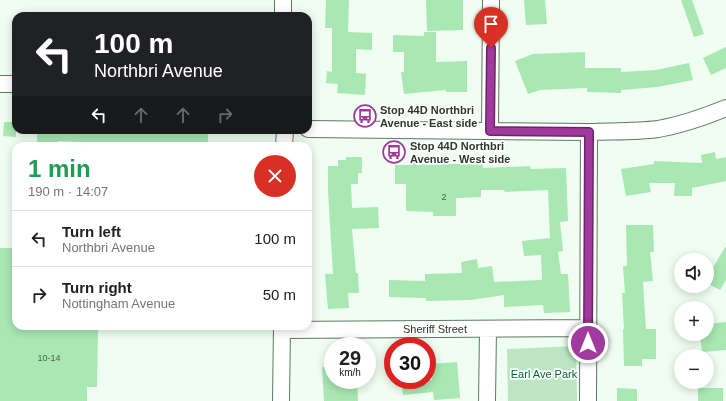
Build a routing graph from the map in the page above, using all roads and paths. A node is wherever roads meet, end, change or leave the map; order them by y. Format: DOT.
graph roads {
  1 [pos="283,0"];
  2 [pos="491,0"];
  3 [pos="283,12"];
  4 [pos="0,84"];
  5 [pos="12,84"];
  6 [pos="726,108"];
  7 [pos="312,129"];
  8 [pos="490,131"];
  9 [pos="589,132"];
  10 [pos="312,328"];
  11 [pos="588,328"];
  12 [pos="488,329"];
  13 [pos="282,330"];
  14 [pos="281,401"];
  15 [pos="487,401"];
  16 [pos="588,401"];
  1 -- 3 [label="street"];
  2 -- 8 [label="street"];
  4 -- 5 [label="street"];
  6 -- 9 [label="street"];
  7 -- 8 [label="street"];
  8 -- 9 [label="street"];
  9 -- 11 [label="street"];
  10 -- 12 [label="street, Sheriff Street"];
  11 -- 12 [label="street, Sheriff Street"];
  11 -- 16 [label="street"];
  12 -- 15 [label="street"];
  13 -- 14 [label="street"];
}
